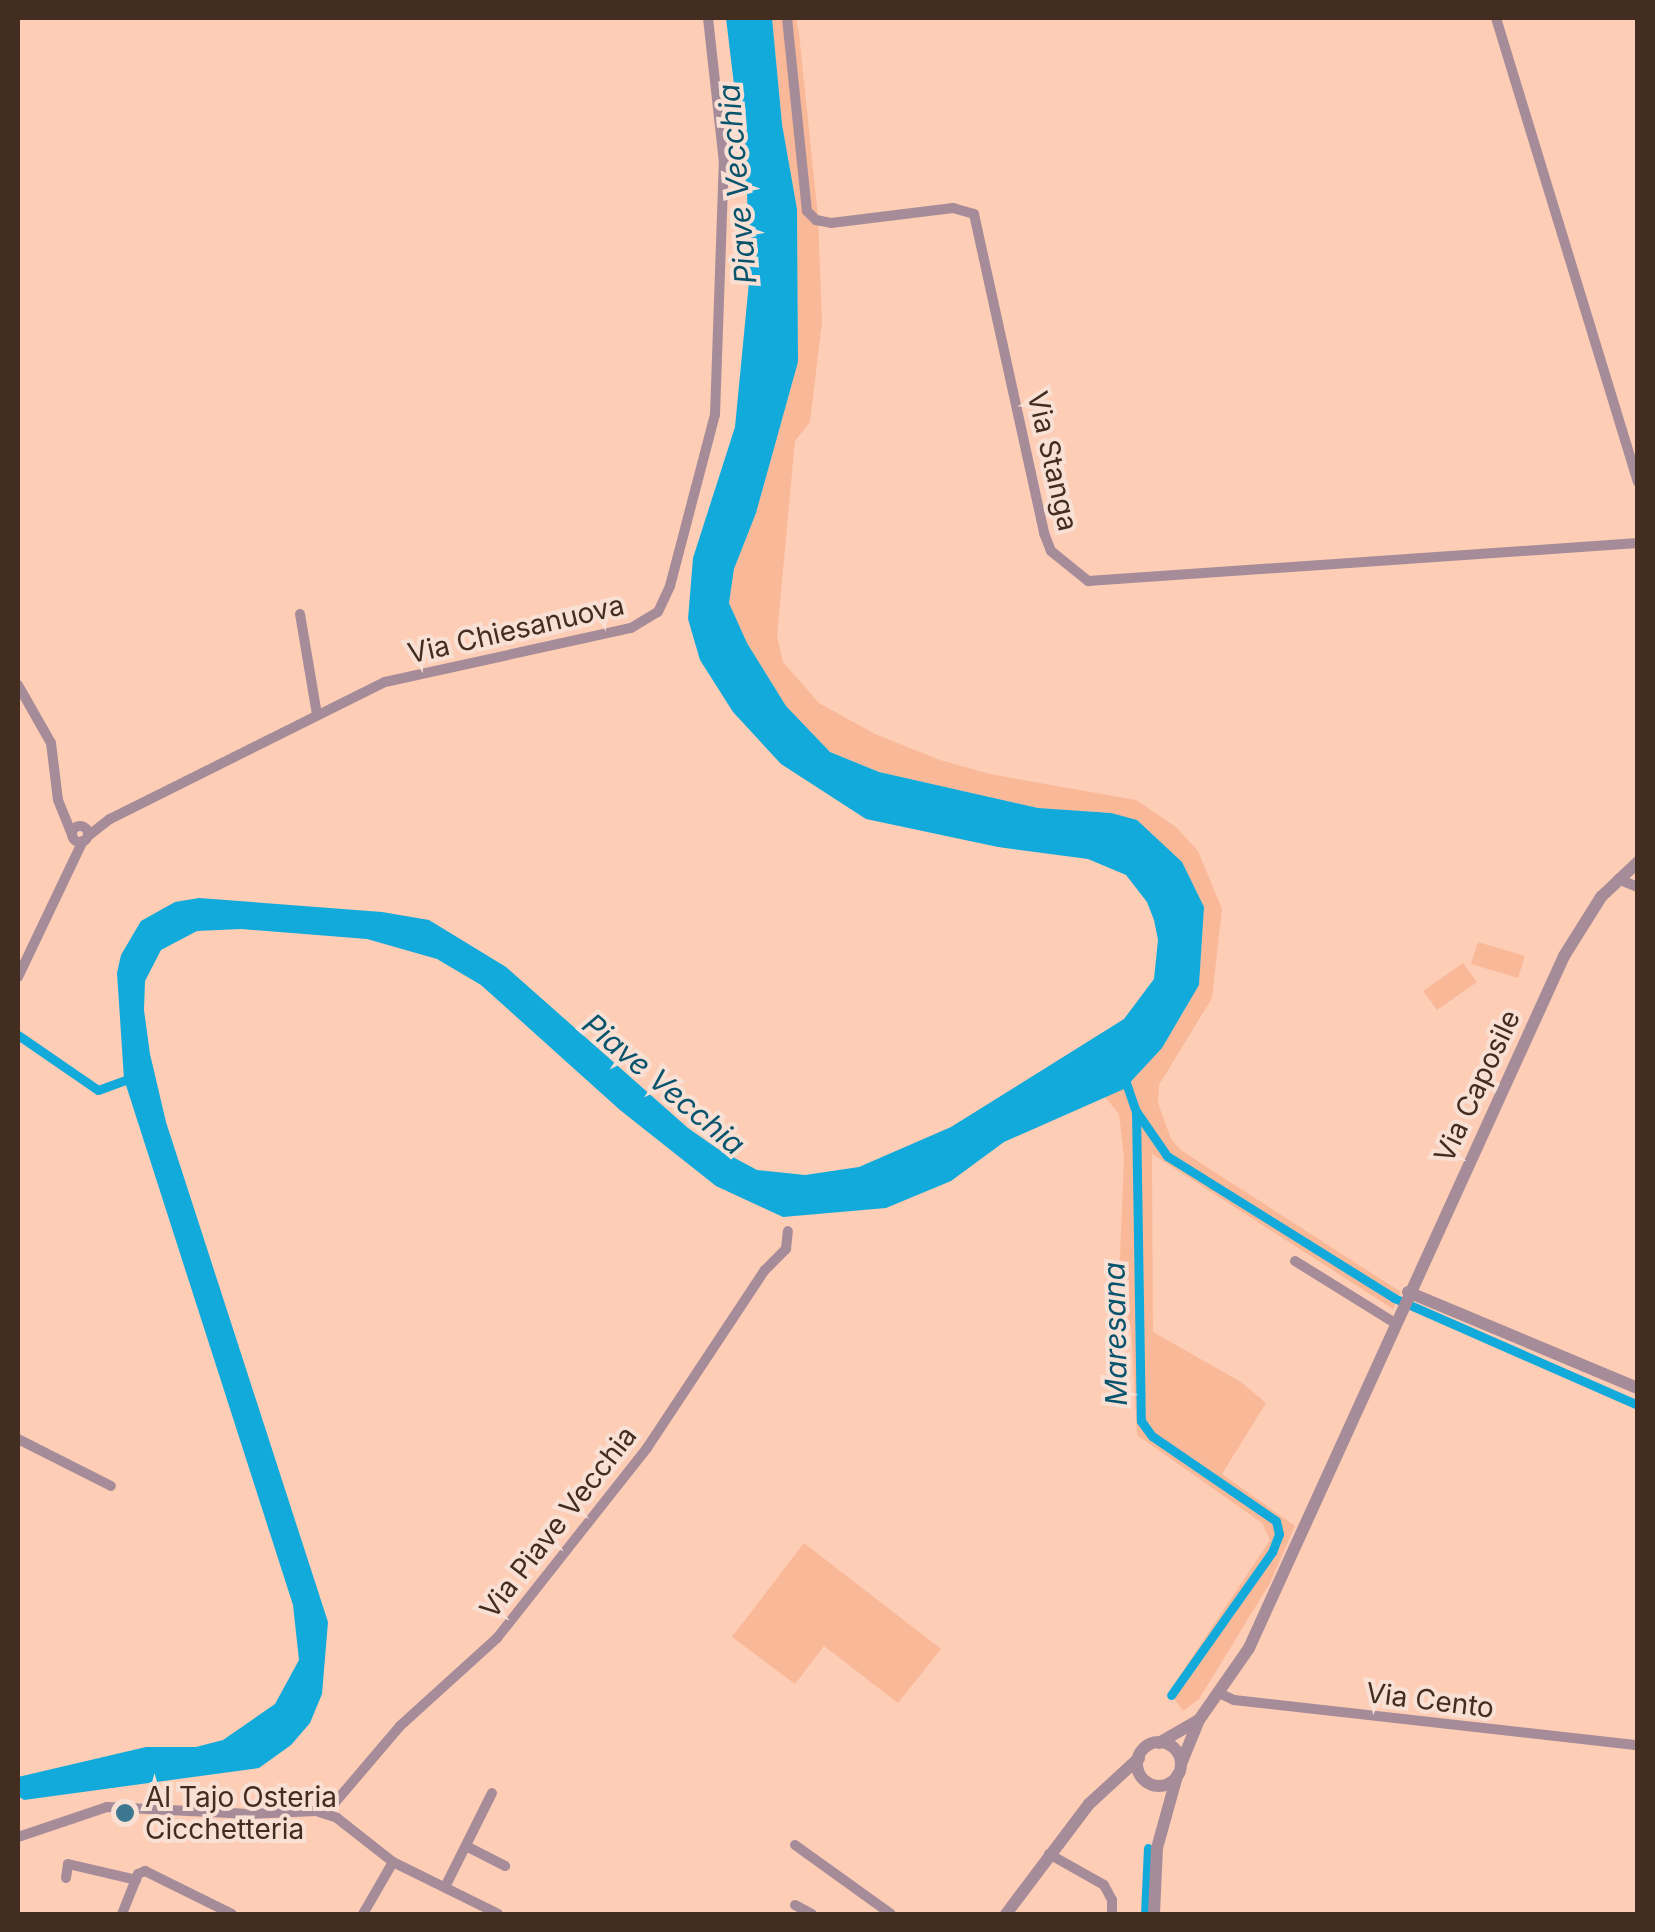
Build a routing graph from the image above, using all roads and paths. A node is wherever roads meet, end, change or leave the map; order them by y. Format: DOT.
graph roads {
  1 [pos="708,18"];
  2 [pos="787,18"];
  3 [pos="1496,18"];
  4 [pos="1638,482"];
  5 [pos="1638,543"];
  6 [pos="300,614"];
  7 [pos="18,684"];
  8 [pos="317,714"];
  9 [pos="79,834"];
  10 [pos="1638,862"];
  11 [pos="1618,879"];
  12 [pos="1638,886"];
  13 [pos="18,977"];
  14 [pos="788,1230"];
  15 [pos="1295,1261"];
  16 [pos="1402,1306"];
  17 [pos="1638,1388"];
  18 [pos="18,1439"];
  19 [pos="111,1486"];
  20 [pos="1219,1693"];
  21 [pos="1199,1720"];
  22 [pos="1159,1743"];
  23 [pos="1638,1745"];
  24 [pos="1139,1758"];
  25 [pos="1179,1770"];
  26 [pos="1148,1782"];
  27 [pos="1103,1788"];
  28 [pos="492,1793"];
  29 [pos="326,1814"];
  30 [pos="1164,1820"];
  31 [pos="18,1837"];
  32 [pos="466,1846"];
  33 [pos="796,1846"];
  34 [pos="1049,1854"];
  35 [pos="393,1862"];
  36 [pos="505,1866"];
  37 [pos="66,1878"];
  38 [pos="136,1880"];
  39 [pos="445,1887"];
  40 [pos="795,1905"];
  41 [pos="122,1914"];
  42 [pos="232,1914"];
  43 [pos="363,1914"];
  44 [pos="498,1914"];
  45 [pos="812,1914"];
  46 [pos="891,1914"];
  47 [pos="1006,1914"];
  48 [pos="1112,1914"];
  49 [pos="1154,1914"];
  1 -- 8 [label="street, Via Chiesanuova"];
  2 -- 5 [label="street, Via Stanga"];
  3 -- 4 [label="street"];
  6 -- 8 [label="street"];
  7 -- 9 [label="street"];
  8 -- 9 [label="street, Via Chiesanuova"];
  9 -- 13 [label="street"];
  10 -- 11 [label="street, Via Caposile"];
  11 -- 12 [label="street"];
  11 -- 16 [label="street, Via Caposile"];
  14 -- 29 [label="street, Via Piave Vecchia"];
  15 -- 16 [label="street"];
  16 -- 17 [label="street"];
  16 -- 20 [label="street, Via Caposile"];
  18 -- 19 [label="street"];
  20 -- 21 [label="street, Via Caposile"];
  20 -- 23 [label="street, Via Cento"];
  21 -- 22 [label="street, Via Caposile"];
  21 -- 25 [label="street, Via Caposile"];
  22 -- 24 [label="street"];
  22 -- 25 [label="street"];
  24 -- 26 [label="street"];
  24 -- 27 [label="street"];
  25 -- 26 [label="street"];
  25 -- 30 [label="street, Via Caposile"];
  26 -- 27 [label="street"];
  26 -- 30 [label="street"];
  27 -- 34 [label="street"];
  28 -- 32 [label="street"];
  29 -- 31 [label="street"];
  29 -- 35 [label="street"];
  30 -- 49 [label="street, Via Caposile"];
  32 -- 36 [label="street"];
  32 -- 39 [label="street"];
  33 -- 46 [label="street"];
  34 -- 47 [label="street"];
  34 -- 48 [label="street"];
  35 -- 39 [label="street"];
  35 -- 43 [label="street"];
  37 -- 38 [label="street"];
  38 -- 41 [label="street"];
  38 -- 42 [label="street"];
  39 -- 44 [label="street"];
  40 -- 45 [label="street"];
}
